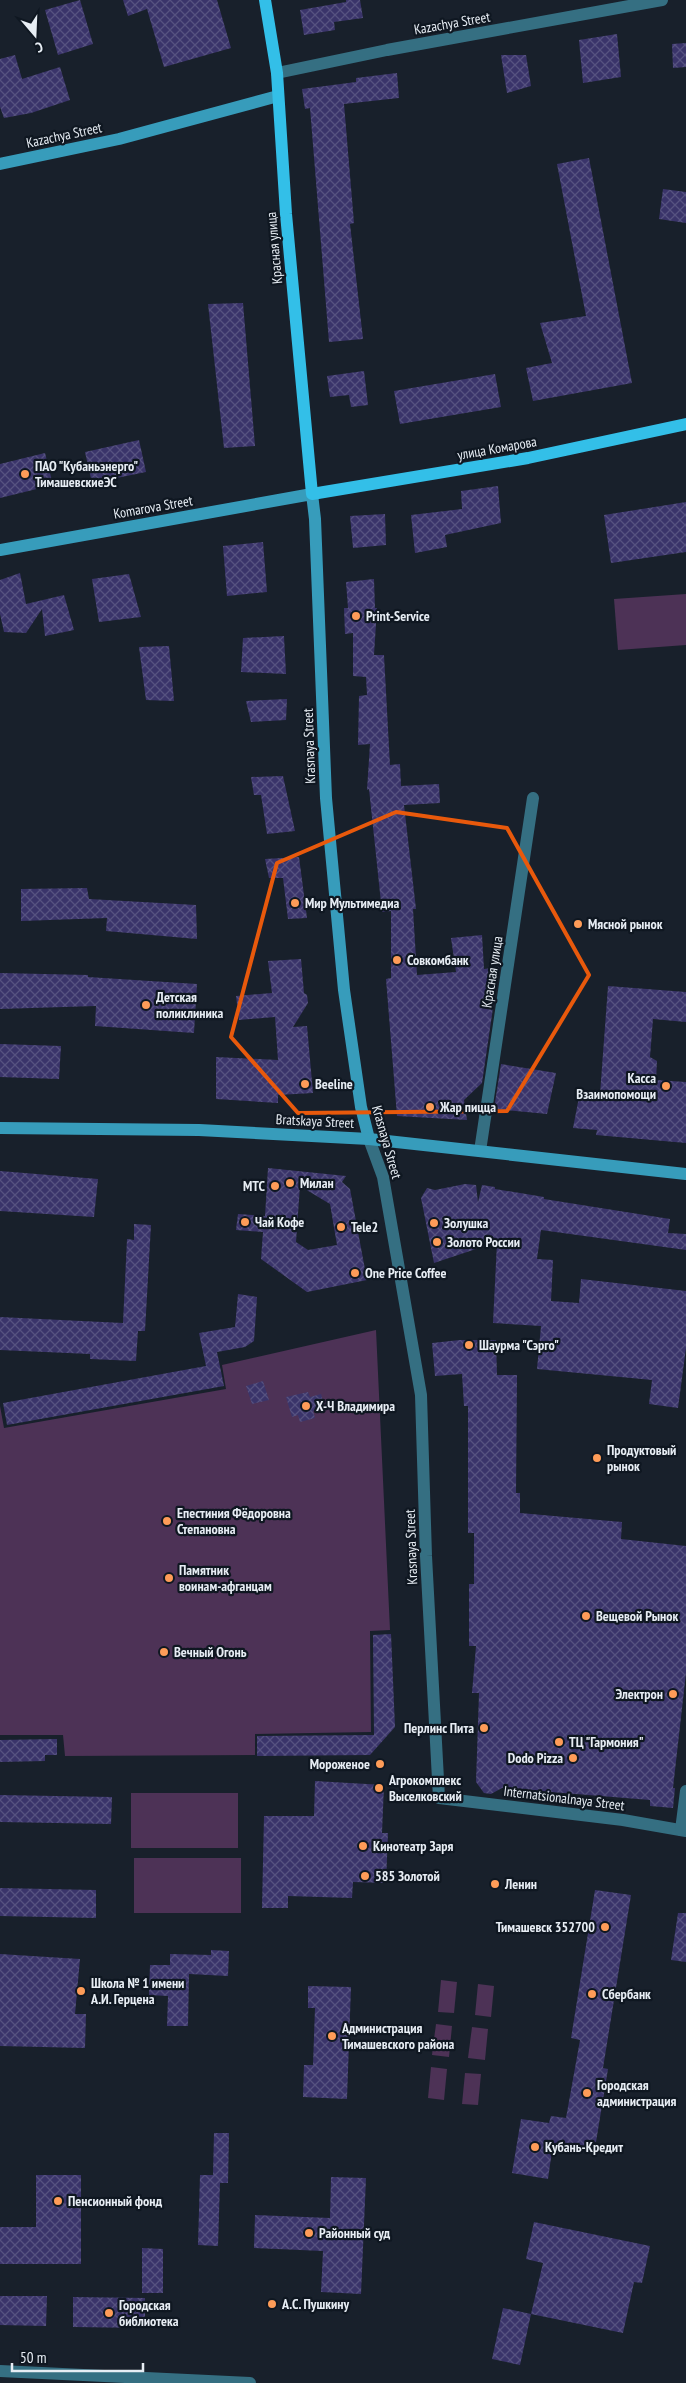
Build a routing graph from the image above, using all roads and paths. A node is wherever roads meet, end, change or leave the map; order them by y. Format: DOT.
graph roads {
  1 [pos="265,0"];
  2 [pos="662,0"];
  3 [pos="277,73"];
  4 [pos="278,96"];
  5 [pos="0,164"];
  6 [pos="686,424"];
  7 [pos="312,494"];
  8 [pos="0,550"];
  9 [pos="533,798"];
  10 [pos="0,1128"];
  11 [pos="369,1139"];
  12 [pos="480,1151"];
  13 [pos="686,1174"];
  14 [pos="686,1791"];
  15 [pos="439,1798"];
  16 [pos="684,1831"];
  17 [pos="0,2371"];
  18 [pos="250,2383"];
  1 -- 3 [label="main road, Красная улица"];
  2 -- 3 [label="street, Kazachya Street"];
  3 -- 4 [label="main road, Красная улица"];
  4 -- 5 [label="main road, Kazachya Street"];
  4 -- 7 [label="main road, Красная улица"];
  6 -- 7 [label="main road, улица Комарова"];
  7 -- 8 [label="main road, Komarova Street"];
  7 -- 11 [label="main road, Krasnaya Street"];
  9 -- 12 [label="street, Красная улица"];
  10 -- 11 [label="main road, Bratskaya Street"];
  11 -- 12 [label="main road, Bratskaya Street"];
  11 -- 15 [label="street, Krasnaya Street"];
  12 -- 13 [label="main road, Bratskaya Street"];
  14 -- 16 [label="street"];
  15 -- 16 [label="street, Internatsionalnaya Street"];
  17 -- 18 [label="street"];
}
